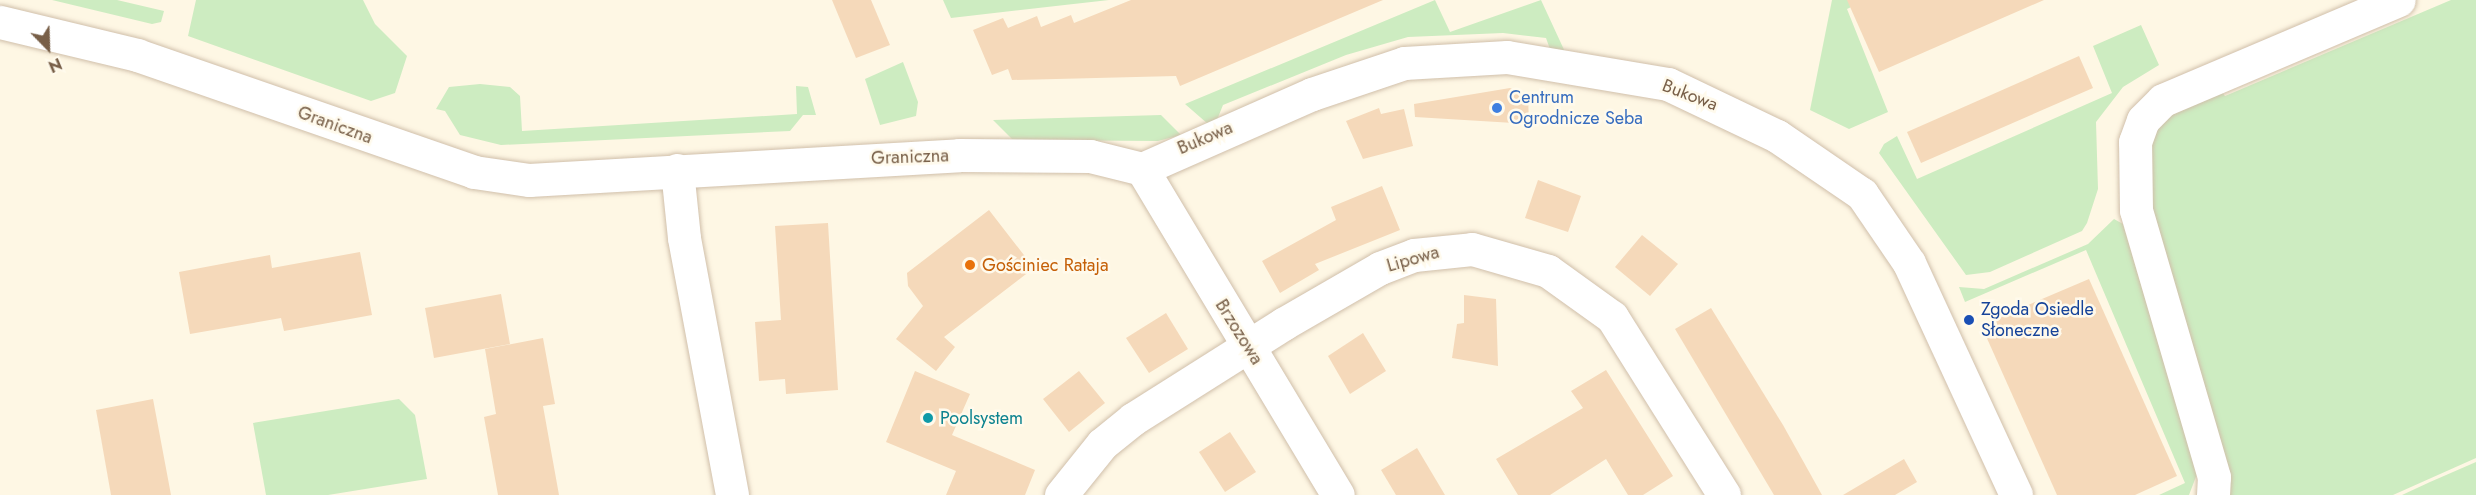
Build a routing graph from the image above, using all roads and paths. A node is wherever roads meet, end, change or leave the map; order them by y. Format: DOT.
graph roads {
  1 [pos="2399,0"];
  2 [pos="0,22"];
  3 [pos="1142,169"];
  4 [pos="677,171"];
  5 [pos="1248,347"];
  6 [pos="732,495"];
  7 [pos="1060,495"];
  8 [pos="1338,495"];
  9 [pos="1724,495"];
  10 [pos="2016,495"];
  11 [pos="2213,495"];
  1 -- 11 [label="street"];
  2 -- 4 [label="street, Graniczna"];
  3 -- 4 [label="street, Graniczna"];
  3 -- 5 [label="street, Brzozowa"];
  3 -- 10 [label="street, Bukowa"];
  4 -- 6 [label="street"];
  5 -- 7 [label="street, Lipowa"];
  5 -- 8 [label="street, Brzozowa"];
  5 -- 9 [label="street, Lipowa"];
}
